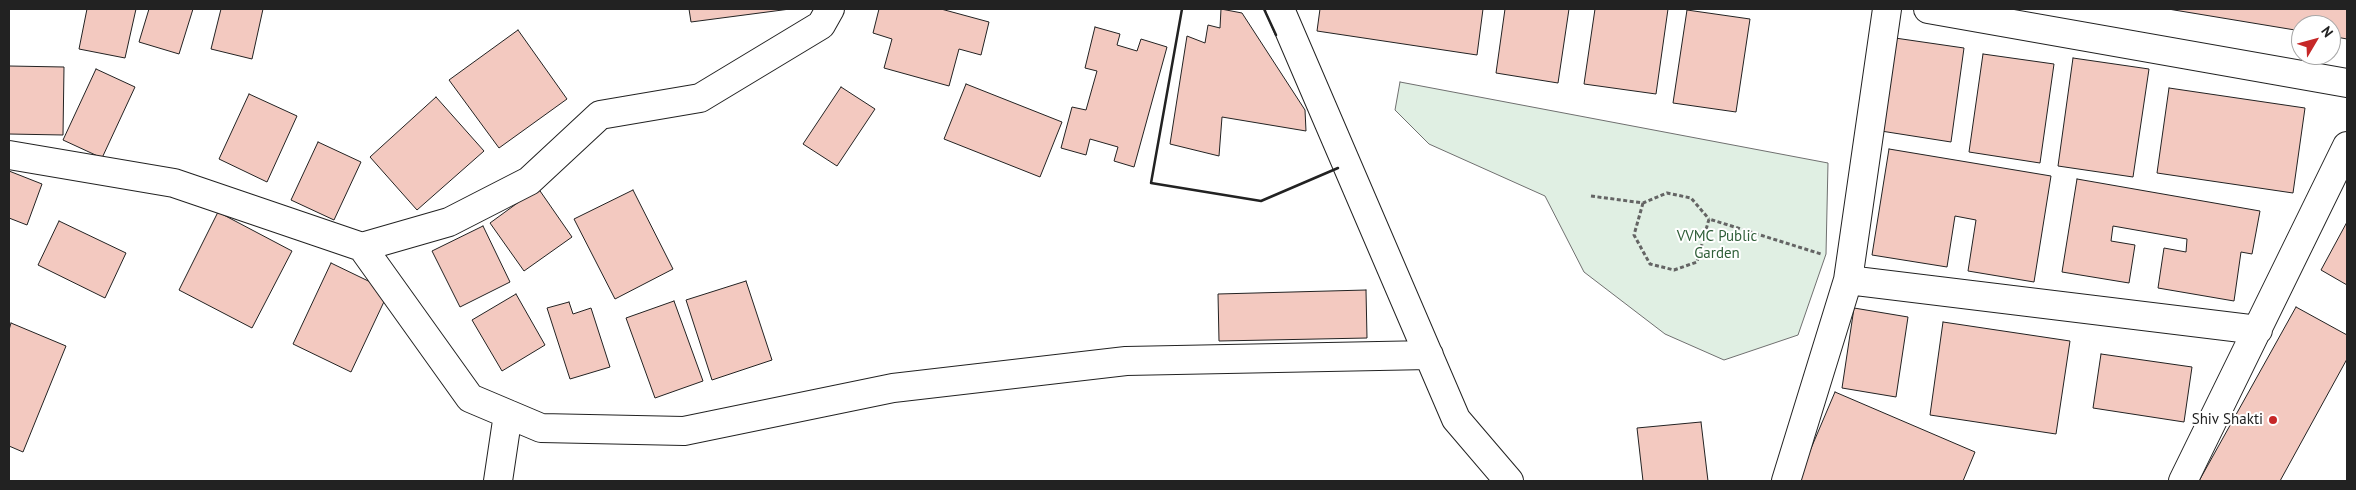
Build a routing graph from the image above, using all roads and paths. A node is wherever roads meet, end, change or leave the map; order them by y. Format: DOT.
graph roads {
  1 [pos="830,9"];
  2 [pos="1280,9"];
  3 [pos="1887,9"];
  4 [pos="1928,9"];
  5 [pos="2347,83"];
  6 [pos="2347,146"];
  7 [pos="9,155"];
  8 [pos="1591,196"];
  9 [pos="1643,203"];
  10 [pos="1709,219"];
  11 [pos="362,247"];
  12 [pos="1849,272"];
  13 [pos="2258,330"];
  14 [pos="1429,355"];
  15 [pos="508,414"];
  16 [pos="498,481"];
  17 [pos="1509,481"];
  18 [pos="1786,481"];
  19 [pos="2183,481"];
  1 -- 11 [label="street"];
  2 -- 14 [label="street"];
  3 -- 12 [label="street"];
  4 -- 5 [label="street"];
  6 -- 13 [label="street"];
  7 -- 11 [label="street"];
  8 -- 9 [label="path"];
  9 -- 10 [label="path"];
  9 -- 10 [label="path"];
  10 -- 12 [label="path"];
  11 -- 15 [label="street"];
  12 -- 13 [label="street"];
  12 -- 18 [label="street"];
  13 -- 19 [label="street"];
  14 -- 15 [label="street"];
  14 -- 17 [label="street"];
  15 -- 16 [label="street"];
}
